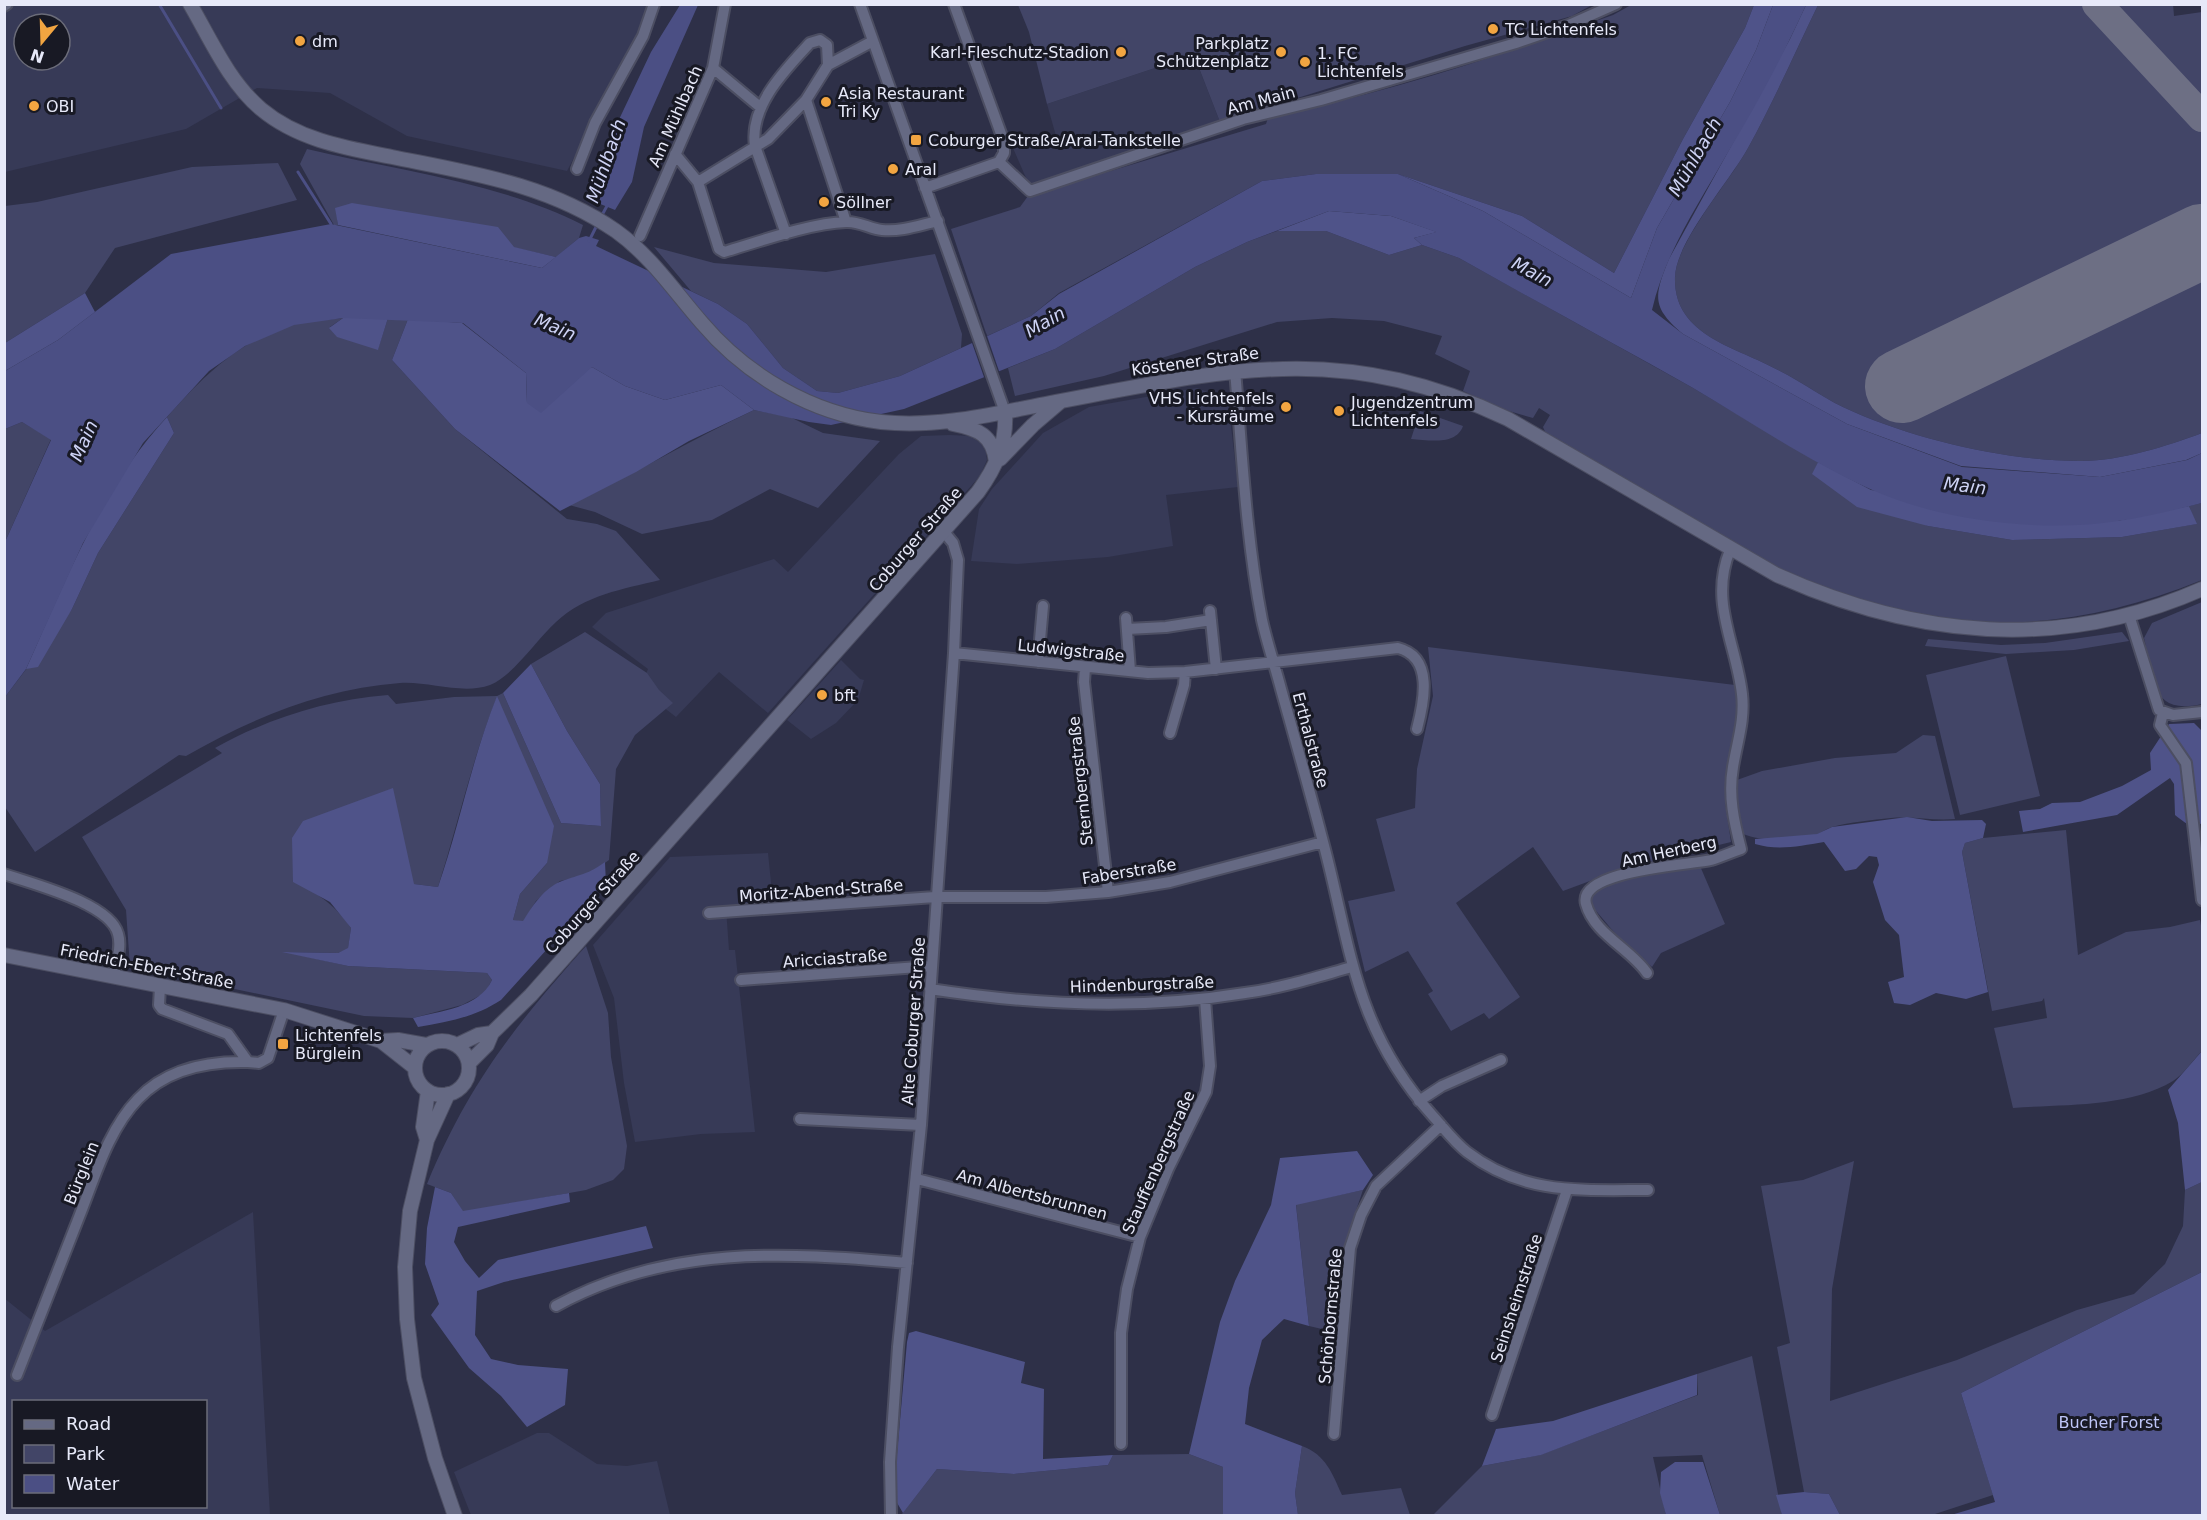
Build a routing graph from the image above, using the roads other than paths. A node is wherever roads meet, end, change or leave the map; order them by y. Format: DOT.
graph roads {
  1 [pos="654,4"];
  2 [pos="725,4"];
  3 [pos="860,4"];
  4 [pos="954,4"];
  5 [pos="1616,4"];
  6 [pos="190,5"];
  7 [pos="873,41"];
  8 [pos="828,65"];
  9 [pos="713,68"];
  10 [pos="806,100"];
  11 [pos="760,107"];
  12 [pos="755,146"];
  13 [pos="675,154"];
  14 [pos="999,162"];
  15 [pos="577,169"];
  16 [pos="698,182"];
  17 [pos="925,188"];
  18 [pos="938,221"];
  19 [pos="846,222"];
  20 [pos="786,234"];
  21 [pos="640,236"];
  22 [pos="1235,370"];
  23 [pos="1062,401"];
  24 [pos="1005,412"];
  25 [pos="945,423"];
  26 [pos="996,462"];
  27 [pos="944,532"];
  28 [pos="1730,550"];
  29 [pos="2202,589"];
  30 [pos="1043,606"];
  31 [pos="2129,615"];
  32 [pos="954,653"];
  33 [pos="1038,662"];
  34 [pos="1274,662"];
  35 [pos="1085,668"];
  36 [pos="1216,669"];
  37 [pos="1130,671"];
  38 [pos="1185,672"];
  39 [pos="2202,712"];
  40 [pos="2163,713"];
  41 [pos="1417,729"];
  42 [pos="1170,734"];
  43 [pos="1323,842"];
  44 [pos="4,874"];
  45 [pos="1108,892"];
  46 [pos="936,897"];
  47 [pos="2202,900"];
  48 [pos="709,913"];
  49 [pos="4,955"];
  50 [pos="932,966"];
  51 [pos="1352,967"];
  52 [pos="1647,973"];
  53 [pos="114,976"];
  54 [pos="741,980"];
  55 [pos="160,987"];
  56 [pos="930,989"];
  57 [pos="1205,999"];
  58 [pos="284,1010"];
  59 [pos="492,1033"];
  60 [pos="381,1041"];
  61 [pos="457,1045"];
  62 [pos="426,1046"];
  63 [pos="1501,1060"];
  64 [pos="248,1062"];
  65 [pos="469,1066"];
  66 [pos="414,1067"];
  67 [pos="428,1091"];
  68 [pos="448,1094"];
  69 [pos="1419,1101"];
  70 [pos="800,1119"];
  71 [pos="921,1125"];
  72 [pos="1441,1125"];
  73 [pos="427,1140"];
  74 [pos="917,1179"];
  75 [pos="1567,1190"];
  76 [pos="1648,1190"];
  77 [pos="1140,1237"];
  78 [pos="907,1263"];
  79 [pos="556,1306"];
  80 [pos="17,1375"];
  81 [pos="1492,1415"];
  82 [pos="1334,1434"];
  83 [pos="1121,1444"];
  84 [pos="452,1514"];
  85 [pos="891,1515"];
  1 -- 15 [label="street"];
  2 -- 9 [label="street, Am Mühlbach"];
  3 -- 7 [label="street, Coburger Straße"];
  4 -- 14 [label="street"];
  5 -- 14 [label="street, Am Main"];
  6 -- 25 [label="street"];
  7 -- 8 [label="street"];
  7 -- 17 [label="street, Coburger Straße"];
  8 -- 10 [label="street"];
  8 -- 11 [label="street"];
  9 -- 11 [label="street"];
  9 -- 13 [label="street, Am Mühlbach"];
  10 -- 12 [label="street"];
  10 -- 19 [label="street"];
  11 -- 12 [label="street"];
  12 -- 16 [label="street"];
  12 -- 20 [label="street"];
  13 -- 16 [label="street"];
  13 -- 21 [label="street, Am Mühlbach"];
  14 -- 17 [label="street"];
  16 -- 20 [label="street"];
  17 -- 18 [label="street, Coburger Straße"];
  18 -- 19 [label="street"];
  18 -- 24 [label="street, Coburger Straße"];
  19 -- 20 [label="street"];
  22 -- 23 [label="street, Köstener Straße"];
  22 -- 28 [label="street, Köstener Straße"];
  22 -- 34 [label="street, Erthalstraße"];
  23 -- 24 [label="street, Köstener Straße"];
  23 -- 26 [label="street, Köstener Straße"];
  24 -- 25 [label="street, Köstener Straße"];
  24 -- 26 [label="street, Coburger Straße"];
  25 -- 26 [label="street"];
  26 -- 27 [label="street, Coburger Straße"];
  27 -- 32 [label="street, Alte Coburger Straße"];
  27 -- 59 [label="street, Coburger Straße"];
  28 -- 31 [label="street, Köstener Straße"];
  28 -- 52 [label="street, Am Herberg"];
  29 -- 31 [label="street, Köstener Straße"];
  30 -- 33 [label="street"];
  31 -- 40 [label="street"];
  32 -- 33 [label="street, Ludwigstraße"];
  32 -- 46 [label="street, Alte Coburger Straße"];
  33 -- 35 [label="street, Ludwigstraße"];
  34 -- 36 [label="street, Ludwigstraße"];
  34 -- 41 [label="street, Ludwigstraße"];
  34 -- 43 [label="street, Erthalstraße"];
  35 -- 37 [label="street, Ludwigstraße"];
  35 -- 45 [label="street, Sternbergstraße"];
  36 -- 37 [label="street"];
  36 -- 38 [label="street, Ludwigstraße"];
  37 -- 38 [label="street, Ludwigstraße"];
  38 -- 42 [label="street"];
  39 -- 40 [label="street"];
  40 -- 47 [label="street"];
  43 -- 45 [label="street, Faberstraße"];
  43 -- 51 [label="street, Erthalstraße"];
  44 -- 53 [label="street"];
  45 -- 46 [label="street, Faberstraße"];
  46 -- 48 [label="street, Moritz-Abend-Straße"];
  46 -- 50 [label="street, Alte Coburger Straße"];
  49 -- 53 [label="street, Friedrich-Ebert-Straße"];
  50 -- 54 [label="street, Aricciastraße"];
  50 -- 56 [label="street, Alte Coburger Straße"];
  51 -- 57 [label="street, Hindenburgstraße"];
  51 -- 69 [label="street, Erthalstraße"];
  53 -- 55 [label="street, Friedrich-Ebert-Straße"];
  55 -- 58 [label="street, Friedrich-Ebert-Straße"];
  55 -- 64 [label="street"];
  56 -- 57 [label="street, Hindenburgstraße"];
  56 -- 71 [label="street, Alte Coburger Straße"];
  57 -- 77 [label="street, Stauffenbergstraße"];
  58 -- 60 [label="street, Friedrich-Ebert-Straße"];
  58 -- 64 [label="street"];
  59 -- 61 [label="street"];
  59 -- 65 [label="street, Coburger Straße"];
  60 -- 62 [label="street"];
  60 -- 66 [label="street"];
  61 -- 62 [label="street"];
  61 -- 65 [label="street"];
  62 -- 66 [label="street"];
  63 -- 69 [label="street"];
  64 -- 80 [label="street, Bürglein"];
  65 -- 68 [label="street"];
  66 -- 67 [label="street"];
  67 -- 68 [label="street"];
  67 -- 73 [label="street"];
  68 -- 73 [label="street"];
  69 -- 72 [label="street, Erthalstraße"];
  70 -- 71 [label="street"];
  71 -- 74 [label="street, Alte Coburger Straße"];
  72 -- 75 [label="street, Erthalstraße"];
  72 -- 82 [label="street, Schönbornstraße"];
  73 -- 84 [label="street"];
  74 -- 77 [label="street, Am Albertsbrunnen"];
  74 -- 78 [label="street, Alte Coburger Straße"];
  75 -- 76 [label="street, Erthalstraße"];
  75 -- 81 [label="street, Seinsheimstraße"];
  77 -- 83 [label="street, Stauffenbergstraße"];
  78 -- 79 [label="street"];
  78 -- 85 [label="street, Alte Coburger Straße"];
}
